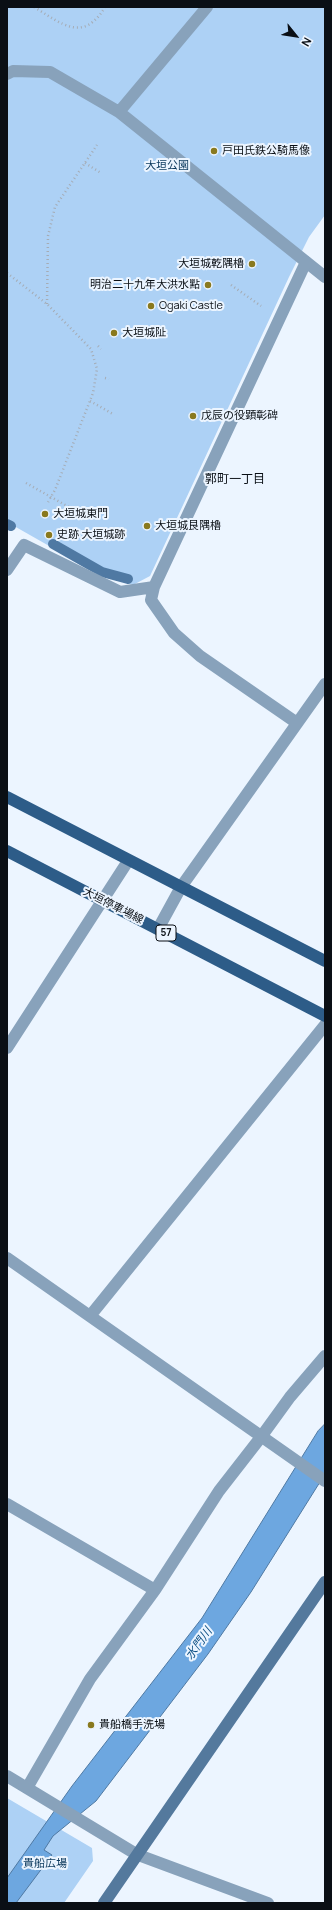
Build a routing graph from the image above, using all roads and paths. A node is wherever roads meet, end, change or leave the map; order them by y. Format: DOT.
graph roads {
  1 [pos="34,7"];
  2 [pos="105,7"];
  3 [pos="207,7"];
  4 [pos="7,74"];
  5 [pos="119,112"];
  6 [pos="96,145"];
  7 [pos="85,162"];
  8 [pos="102,173"];
  9 [pos="306,262"];
  10 [pos="7,273"];
  11 [pos="325,277"];
  12 [pos="231,285"];
  13 [pos="47,304"];
  14 [pos="280,319"];
  15 [pos="98,346"];
  16 [pos="101,349"];
  17 [pos="105,378"];
  18 [pos="109,379"];
  19 [pos="90,401"];
  20 [pos="113,414"];
  21 [pos="26,482"];
  22 [pos="51,496"];
  23 [pos="48,502"];
  24 [pos="76,511"];
  25 [pos="7,570"];
  26 [pos="154,587"];
  27 [pos="325,684"];
  28 [pos="297,723"];
  29 [pos="7,797"];
  30 [pos="7,851"];
  31 [pos="128,861"];
  32 [pos="181,887"];
  33 [pos="104,901"];
  34 [pos="158,929"];
  35 [pos="325,961"];
  36 [pos="325,1016"];
  37 [pos="325,1024"];
  38 [pos="7,1048"];
  39 [pos="7,1258"];
  40 [pos="90,1316"];
  41 [pos="325,1356"];
  42 [pos="261,1437"];
  43 [pos="325,1481"];
  44 [pos="7,1504"];
  45 [pos="325,1582"];
  46 [pos="155,1590"];
  47 [pos="7,1776"];
  48 [pos="28,1788"];
  49 [pos="136,1854"];
  50 [pos="104,1903"];
  51 [pos="268,1903"];
  1 -- 2 [label="path"];
  3 -- 5 [label="street"];
  4 -- 5 [label="street"];
  5 -- 9 [label="street"];
  6 -- 7 [label="path"];
  7 -- 8 [label="path"];
  7 -- 13 [label="path"];
  9 -- 11 [label="street"];
  9 -- 14 [label="street"];
  10 -- 13 [label="path"];
  12 -- 14 [label="path"];
  13 -- 19 [label="path"];
  14 -- 26 [label="street"];
  15 -- 16 [label="path"];
  17 -- 18 [label="path"];
  19 -- 20 [label="path"];
  19 -- 22 [label="path"];
  21 -- 22 [label="path"];
  22 -- 23 [label="path"];
  22 -- 24 [label="path"];
  25 -- 26 [label="street"];
  26 -- 28 [label="street"];
  27 -- 28 [label="street"];
  28 -- 32 [label="street"];
  29 -- 31 [label="main road"];
  30 -- 33 [label="main road, 大垣停車場線 / 57"];
  31 -- 32 [label="main road"];
  31 -- 33 [label="street"];
  32 -- 34 [label="street"];
  32 -- 35 [label="main road"];
  33 -- 34 [label="main road, 大垣停車場線 / 57"];
  33 -- 38 [label="street"];
  34 -- 36 [label="main road, 大垣停車場線 / 57"];
  37 -- 40 [label="street"];
  39 -- 40 [label="street"];
  40 -- 42 [label="street"];
  41 -- 42 [label="street"];
  42 -- 43 [label="street"];
  42 -- 46 [label="street"];
  44 -- 46 [label="street"];
  45 -- 49 [label="street"];
  46 -- 48 [label="street"];
  47 -- 48 [label="street"];
  48 -- 49 [label="street"];
  49 -- 50 [label="street"];
  49 -- 51 [label="street"];
}
